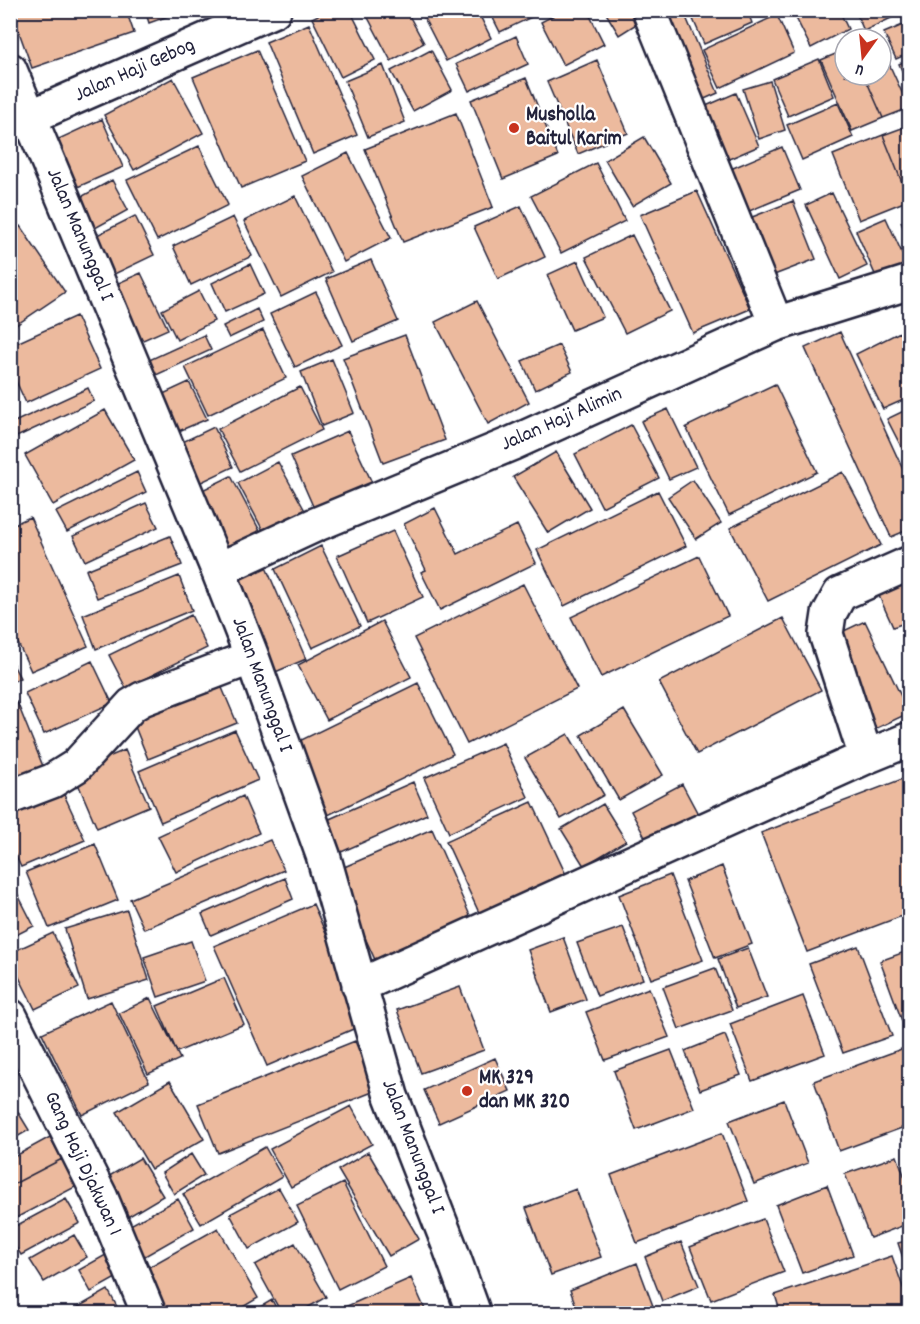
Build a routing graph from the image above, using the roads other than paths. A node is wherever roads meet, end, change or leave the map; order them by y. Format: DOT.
graph roads {
  1 [pos="273,10"];
  2 [pos="649,10"];
  3 [pos="10,70"];
  4 [pos="30,117"];
  5 [pos="909,282"];
  6 [pos="776,324"];
  7 [pos="909,563"];
  8 [pos="218,570"];
  9 [pos="252,657"];
  10 [pos="909,739"];
  11 [pos="866,757"];
  12 [pos="10,797"];
  13 [pos="359,986"];
  14 [pos="10,1016"];
  15 [pos="149,1314"];
  16 [pos="474,1314"];
  1 -- 4 [label="street, Jalan Haji Gebog"];
  2 -- 6 [label="street"];
  3 -- 4 [label="street, Jalan Manunggal I"];
  4 -- 8 [label="street, Jalan Manunggal I"];
  5 -- 6 [label="street, Jalan Haji Alimin"];
  6 -- 8 [label="street, Jalan Haji Alimin"];
  7 -- 11 [label="street"];
  8 -- 9 [label="street, Jalan Manunggal I"];
  9 -- 12 [label="street"];
  9 -- 13 [label="street, Jalan Manunggal I"];
  10 -- 11 [label="street"];
  11 -- 13 [label="street"];
  13 -- 16 [label="street, Jalan Manunggal I"];
  14 -- 15 [label="street, Gang Haji Djakwan 1"];
}
